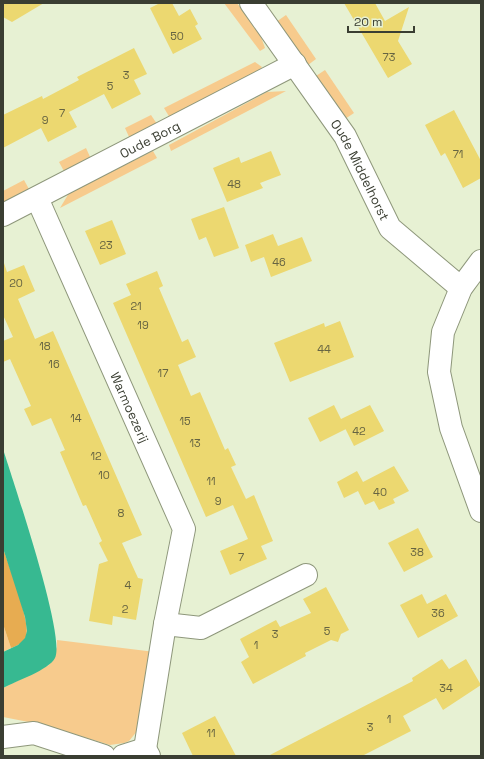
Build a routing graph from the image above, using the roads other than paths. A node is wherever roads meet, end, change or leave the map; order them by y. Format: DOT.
graph roads {
  1 [pos="251,3"];
  2 [pos="295,64"];
  3 [pos="37,198"];
  4 [pos="3,215"];
  5 [pos="481,261"];
  6 [pos="461,288"];
  7 [pos="481,512"];
  8 [pos="306,575"];
  9 [pos="165,624"];
  10 [pos="3,737"];
  11 [pos="147,752"];
  12 [pos="104,756"];
  13 [pos="123,756"];
  1 -- 2 [label="street, Oude Middelhorst"];
  2 -- 3 [label="street, Oude Borg"];
  2 -- 6 [label="street, Oude Middelhorst"];
  3 -- 4 [label="street, Oude Borg"];
  3 -- 9 [label="street, Warmoezerij"];
  5 -- 6 [label="street"];
  6 -- 7 [label="street"];
  8 -- 9 [label="street"];
  9 -- 11 [label="street, Warmoezerij"];
  10 -- 12 [label="street"];
  11 -- 13 [label="street"];
}
